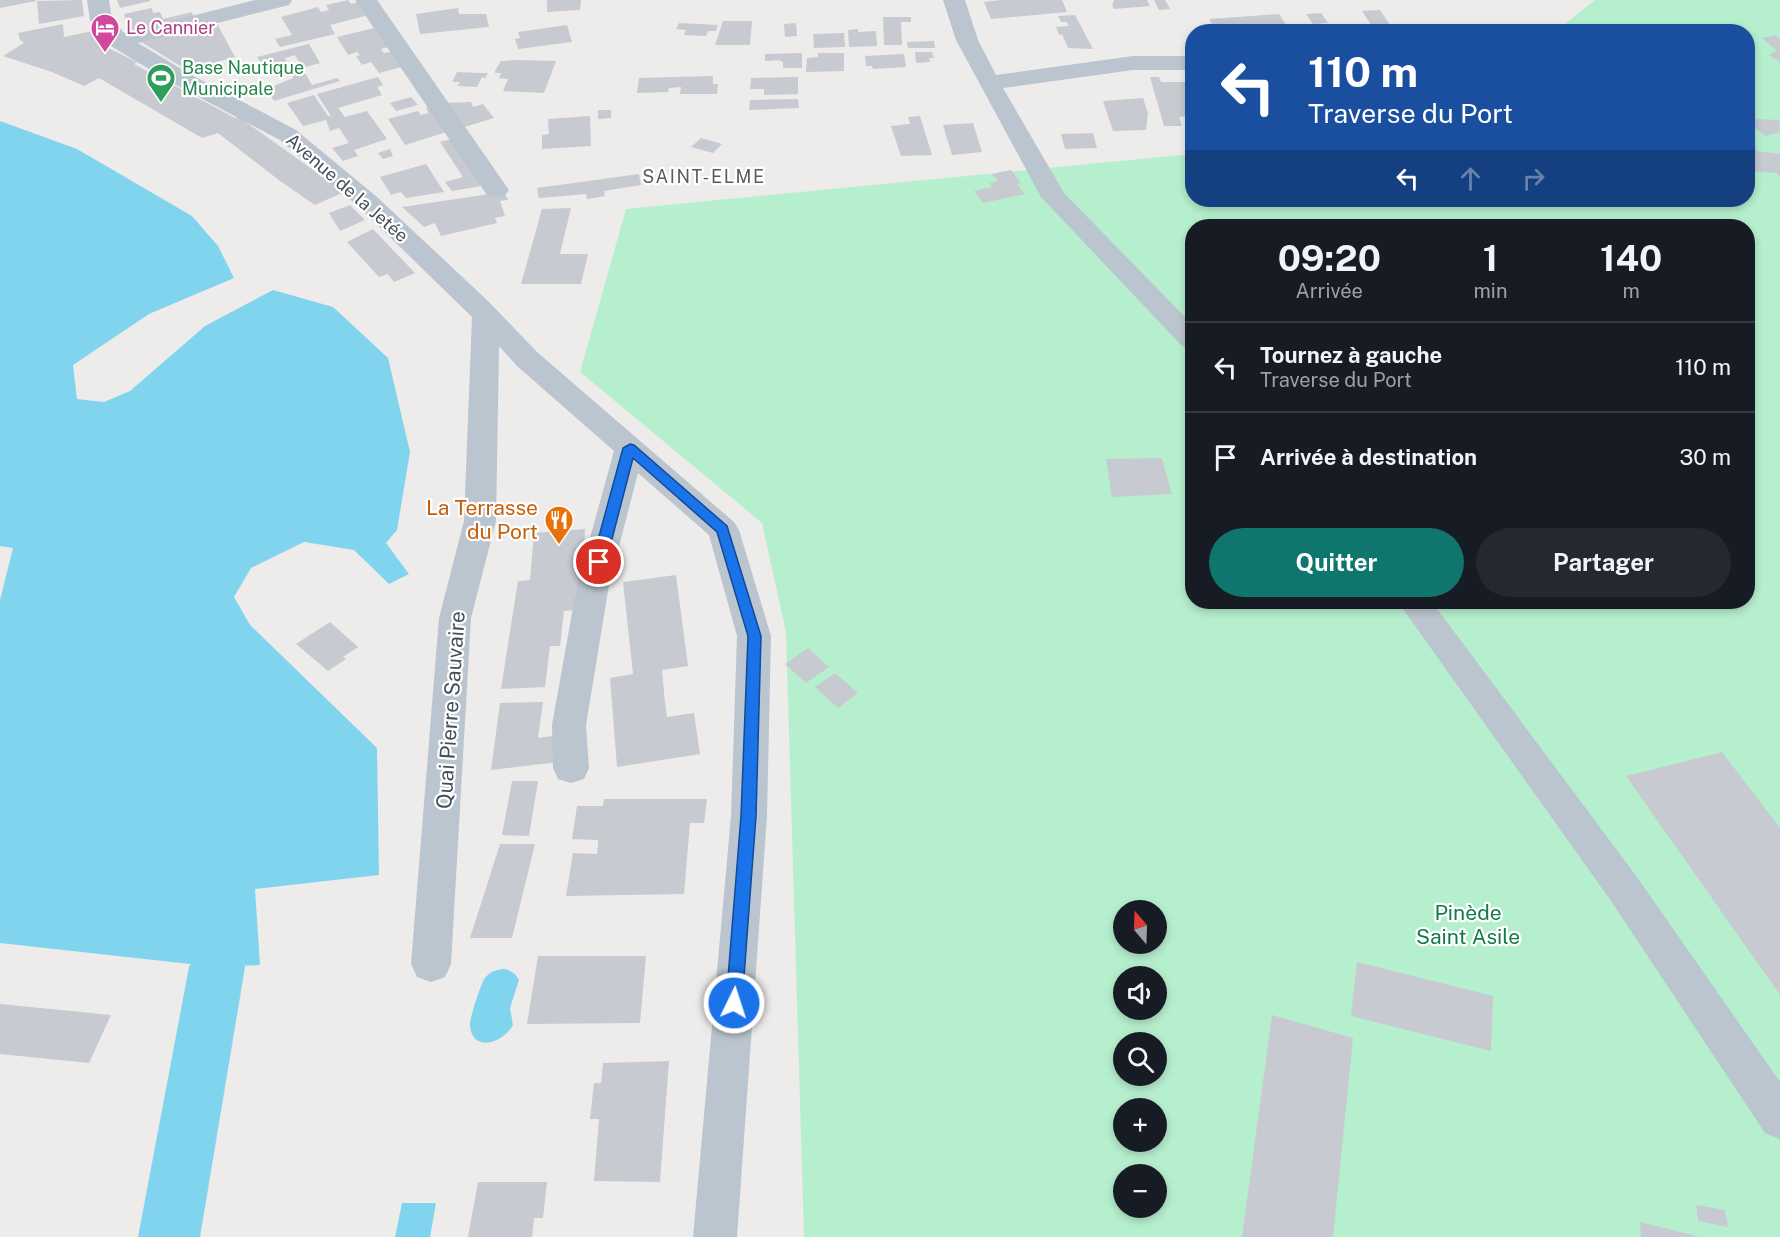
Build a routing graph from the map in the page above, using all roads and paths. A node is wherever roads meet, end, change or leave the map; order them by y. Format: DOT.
graph roads {
  1 [pos="98,0"];
  2 [pos="280,0"];
  3 [pos="366,0"];
  4 [pos="954,0"];
  5 [pos="218,8"];
  6 [pos="119,41"];
  7 [pos="1185,63"];
  8 [pos="988,81"];
  9 [pos="495,190"];
  10 [pos="486,315"];
  11 [pos="1185,333"];
  12 [pos="630,448"];
  13 [pos="1419,609"];
  14 [pos="571,768"];
  15 [pos="431,964"];
  16 [pos="1780,1118"];
  17 [pos="715,1237"];
  1 -- 6 [label="street, Avenue de la Jetée"];
  2 -- 5 [label="street"];
  3 -- 9 [label="street"];
  4 -- 8 [label="street"];
  5 -- 6 [label="street"];
  6 -- 10 [label="street, Avenue de la Jetée"];
  7 -- 8 [label="street"];
  8 -- 11 [label="street"];
  10 -- 12 [label="street, Avenue de la Jetée"];
  10 -- 15 [label="street, Quai Pierre Sauvaire"];
  12 -- 14 [label="street"];
  12 -- 17 [label="street, Avenue de la Jetée"];
  13 -- 16 [label="street"];
}
